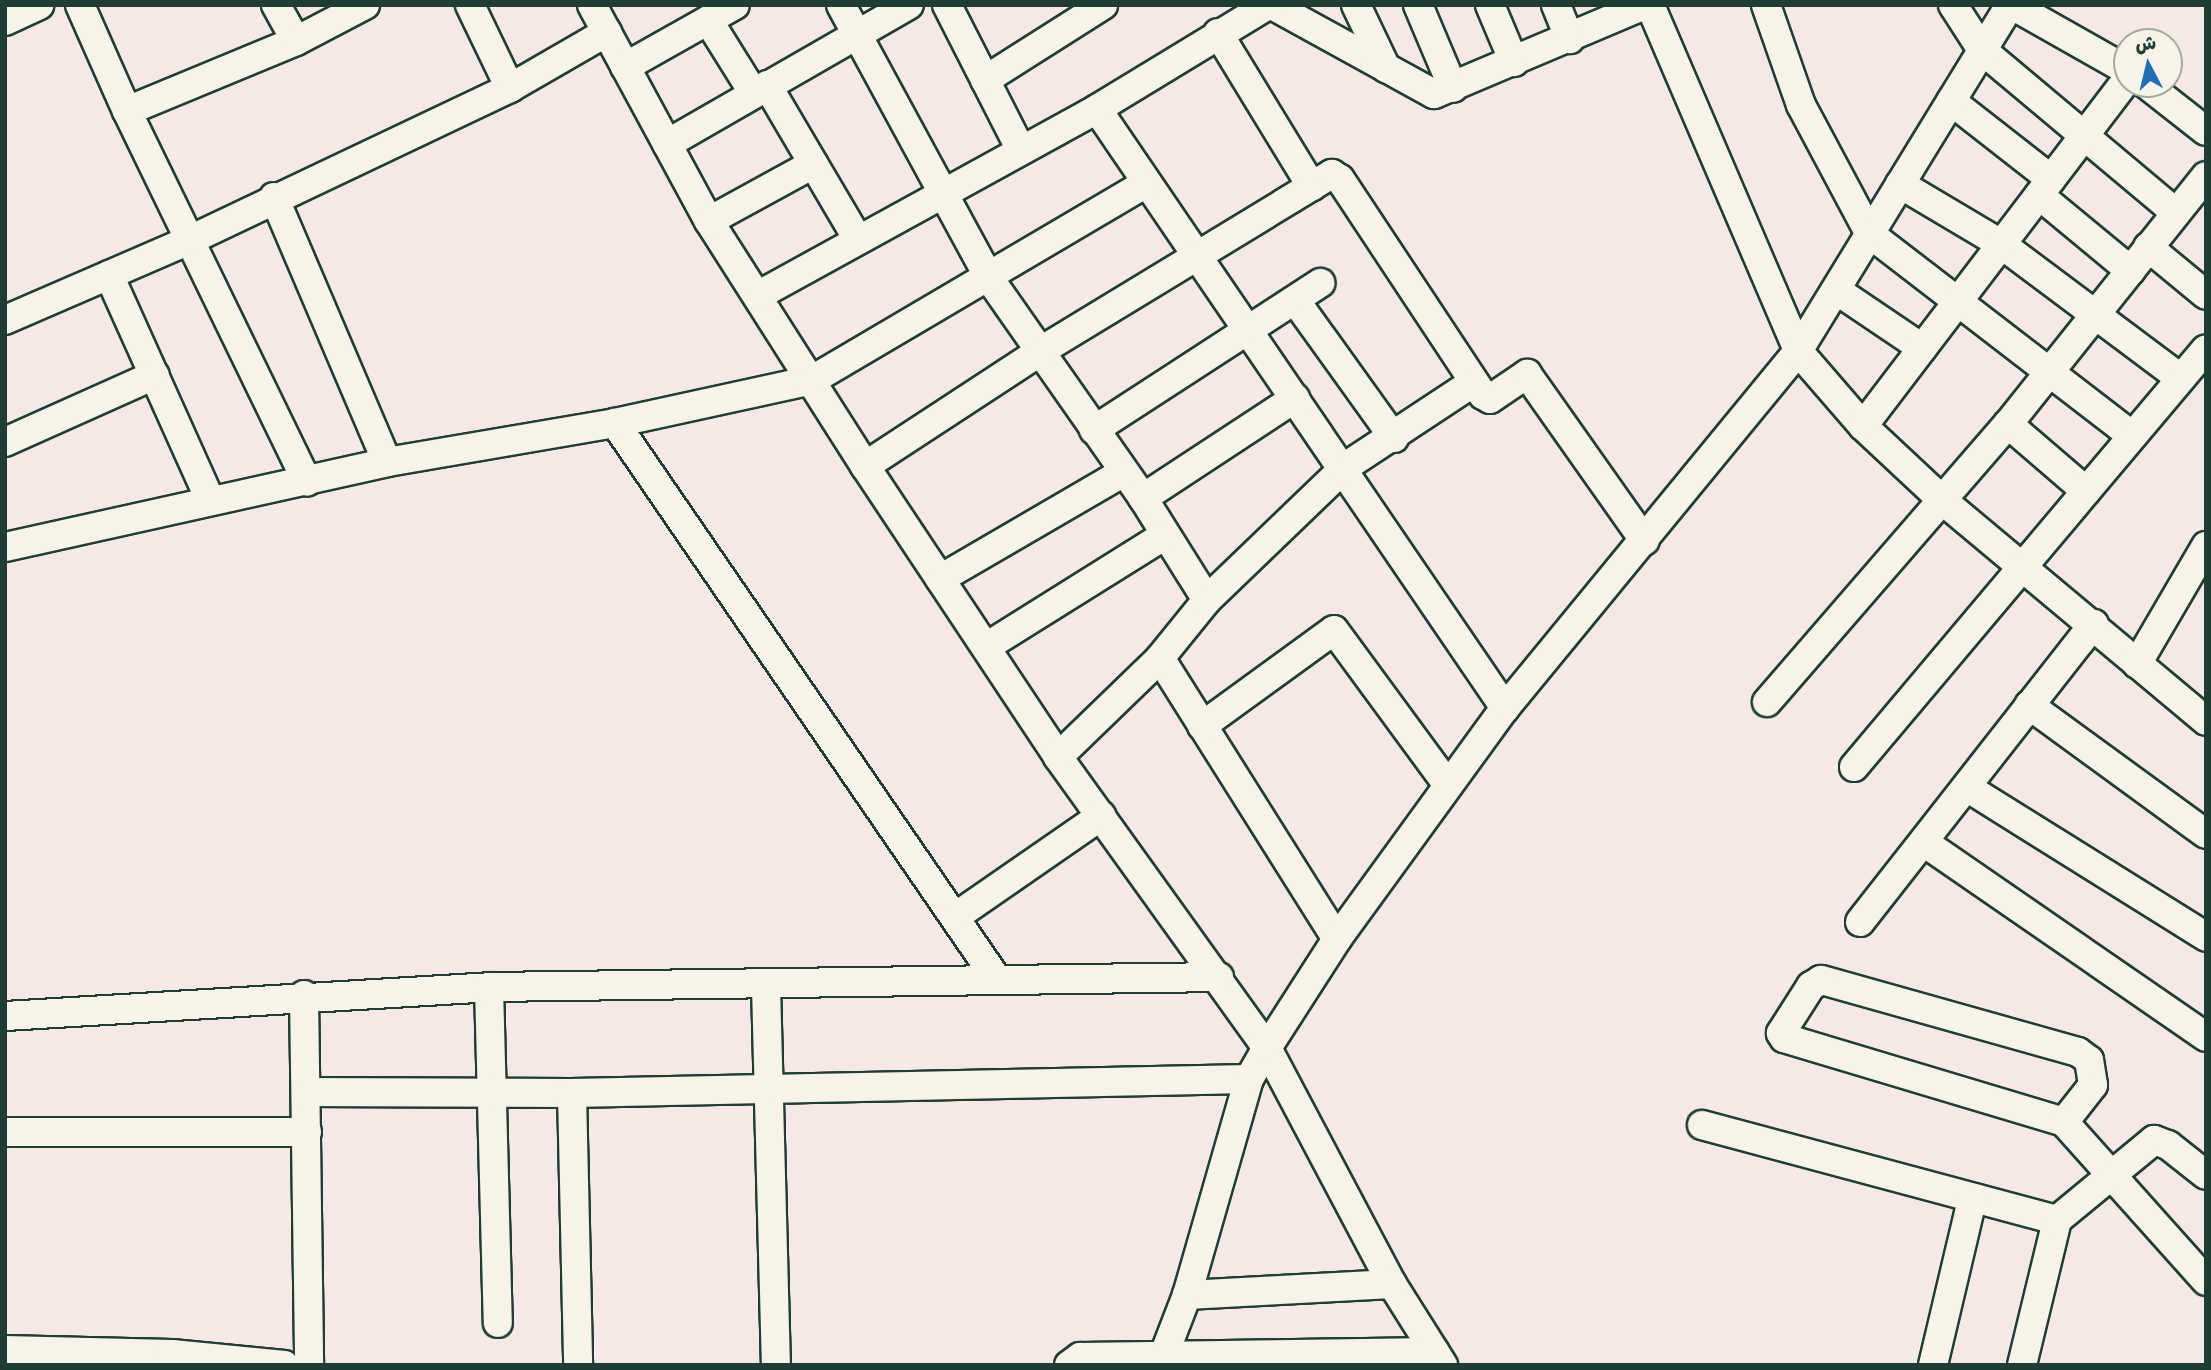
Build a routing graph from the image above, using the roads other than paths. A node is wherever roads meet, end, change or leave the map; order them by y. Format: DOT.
graph roads {
  1 [pos="39,5"];
  2 [pos="80,5"];
  3 [pos="276,5"];
  4 [pos="365,5"];
  5 [pos="470,5"];
  6 [pos="592,5"];
  7 [pos="735,5"];
  8 [pos="842,5"];
  9 [pos="909,5"];
  10 [pos="947,5"];
  11 [pos="1103,5"];
  12 [pos="1270,5"];
  13 [pos="1356,5"];
  14 [pos="1418,5"];
  15 [pos="1490,5"];
  16 [pos="1556,5"];
  17 [pos="1647,5"];
  18 [pos="1766,5"];
  19 [pos="1953,5"];
  20 [pos="2011,5"];
  21 [pos="708,20"];
  22 [pos="5,21"];
  23 [pos="607,32"];
  24 [pos="1218,33"];
  25 [pos="858,37"];
  26 [pos="1570,39"];
  27 [pos="296,41"];
  28 [pos="1982,50"];
  29 [pos="1514,62"];
  30 [pos="2113,62"];
  31 [pos="625,67"];
  32 [pos="1386,68"];
  33 [pos="985,80"];
  34 [pos="510,88"];
  35 [pos="760,88"];
  36 [pos="1453,88"];
  37 [pos="2113,98"];
  38 [pos="2164,98"];
  39 [pos="1951,101"];
  40 [pos="1097,108"];
  41 [pos="127,111"];
  42 [pos="2206,131"];
  43 [pos="2086,133"];
  44 [pos="667,144"];
  45 [pos="1021,150"];
  46 [pos="813,164"];
  47 [pos="2206,176"];
  48 [pos="1146,183"];
  49 [pos="1900,184"];
  50 [pos="1312,187"];
  51 [pos="2045,187"];
  52 [pos="941,192"];
  53 [pos="274,197"];
  54 [pos="2176,213"];
  55 [pos="709,221"];
  56 [pos="1870,234"];
  57 [pos="857,238"];
  58 [pos="190,240"];
  59 [pos="2001,244"];
  60 [pos="2148,247"];
  61 [pos="1197,257"];
  62 [pos="2131,271"];
  63 [pos="109,275"];
  64 [pos="989,278"];
  65 [pos="1320,283"];
  66 [pos="1836,290"];
  67 [pos="759,295"];
  68 [pos="2206,295"];
  69 [pos="1295,300"];
  70 [pos="1957,302"];
  71 [pos="2098,314"];
  72 [pos="5,320"];
  73 [pos="1251,329"];
  74 [pos="1922,348"];
  75 [pos="2206,349"];
  76 [pos="1798,351"];
  77 [pos="1040,352"];
  78 [pos="2050,371"];
  79 [pos="155,375"];
  80 [pos="2180,378"];
  81 [pos="813,380"];
  82 [pos="1474,382"];
  83 [pos="1295,398"];
  84 [pos="615,422"];
  85 [pos="2008,424"];
  86 [pos="1863,426"];
  87 [pos="1094,429"];
  88 [pos="2132,436"];
  89 [pos="1394,438"];
  90 [pos="5,442"];
  91 [pos="387,462"];
  92 [pos="864,466"];
  93 [pos="1345,467"];
  94 [pos="1122,473"];
  95 [pos="307,482"];
  96 [pos="2086,491"];
  97 [pos="1143,498"];
  98 [pos="210,500"];
  99 [pos="1942,500"];
  100 [pos="1165,536"];
  101 [pos="1645,541"];
  102 [pos="2206,546"];
  103 [pos="5,547"];
  104 [pos="2024,566"];
  105 [pos="940,579"];
  106 [pos="1207,600"];
  107 [pos="2094,624"];
  108 [pos="986,647"];
  109 [pos="1160,658"];
  110 [pos="2137,664"];
  111 [pos="1767,702"];
  112 [pos="2029,705"];
  113 [pos="1505,708"];
  114 [pos="2206,721"];
  115 [pos="1202,726"];
  116 [pos="1058,757"];
  117 [pos="1854,767"];
  118 [pos="1448,785"];
  119 [pos="1968,788"];
  120 [pos="1101,816"];
  121 [pos="2206,834"];
  122 [pos="1925,843"];
  123 [pos="955,917"];
  124 [pos="1860,922"];
  125 [pos="2206,937"];
  126 [pos="1337,939"];
  127 [pos="1219,977"];
  128 [pos="996,978"];
  129 [pos="489,986"];
  130 [pos="766,986"];
  131 [pos="304,995"];
  132 [pos="5,1016"];
  133 [pos="2206,1037"];
  134 [pos="1267,1048"];
  135 [pos="1249,1079"];
  136 [pos="766,1090"];
  137 [pos="306,1092"];
  138 [pos="492,1093"];
  139 [pos="572,1093"];
  140 [pos="2064,1122"];
  141 [pos="1702,1125"];
  142 [pos="5,1132"];
  143 [pos="307,1132"];
  144 [pos="2111,1175"];
  145 [pos="2206,1175"];
  146 [pos="1972,1200"];
  147 [pos="2057,1220"];
  148 [pos="2206,1281"];
  149 [pos="1392,1283"];
  150 [pos="1187,1295"];
  151 [pos="498,1323"];
  152 [pos="5,1350"];
  153 [pos="1439,1358"];
  154 [pos="77,1359"];
  155 [pos="172,1359"];
  156 [pos="1161,1362"];
  157 [pos="283,1365"];
  158 [pos="309,1365"];
  159 [pos="578,1365"];
  160 [pos="776,1365"];
  161 [pos="1069,1365"];
  162 [pos="1933,1365"];
  163 [pos="2022,1365"];
  1 -- 22 [label="street"];
  2 -- 41 [label="street"];
  3 -- 27 [label="street"];
  4 -- 27 [label="street"];
  5 -- 34 [label="street"];
  6 -- 23 [label="street"];
  7 -- 21 [label="street"];
  8 -- 25 [label="street"];
  9 -- 25 [label="street"];
  10 -- 33 [label="street"];
  11 -- 33 [label="street"];
  12 -- 24 [label="street"];
  12 -- 32 [label="street"];
  13 -- 32 [label="street"];
  14 -- 36 [label="street"];
  15 -- 29 [label="street"];
  16 -- 26 [label="street"];
  17 -- 26 [label="street"];
  17 -- 76 [label="street"];
  18 -- 56 [label="street"];
  19 -- 28 [label="street"];
  20 -- 28 [label="street"];
  20 -- 30 [label="street"];
  21 -- 31 [label="street"];
  21 -- 35 [label="street"];
  23 -- 31 [label="street"];
  23 -- 34 [label="street"];
  24 -- 40 [label="street"];
  24 -- 50 [label="street"];
  25 -- 35 [label="street"];
  25 -- 52 [label="street"];
  26 -- 29 [label="street"];
  27 -- 41 [label="street"];
  28 -- 39 [label="street"];
  28 -- 43 [label="street"];
  29 -- 36 [label="street"];
  31 -- 44 [label="street"];
  32 -- 36 [label="street"];
  33 -- 45 [label="street"];
  34 -- 53 [label="street"];
  35 -- 44 [label="street"];
  35 -- 46 [label="street"];
  37 -- 43 [label="street"];
  38 -- 42 [label="street"];
  39 -- 49 [label="street"];
  39 -- 51 [label="street"];
  40 -- 45 [label="street"];
  40 -- 48 [label="street"];
  41 -- 58 [label="street"];
  43 -- 51 [label="street"];
  43 -- 54 [label="street"];
  44 -- 55 [label="street"];
  45 -- 52 [label="street"];
  46 -- 55 [label="street"];
  46 -- 57 [label="street"];
  47 -- 54 [label="street"];
  48 -- 61 [label="street"];
  48 -- 64 [label="street"];
  49 -- 56 [label="street"];
  49 -- 59 [label="street"];
  50 -- 61 [label="street"];
  50 -- 82 [label="street"];
  51 -- 59 [label="street"];
  51 -- 62 [label="street"];
  52 -- 57 [label="street"];
  52 -- 64 [label="street"];
  53 -- 58 [label="street"];
  53 -- 91 [label="street"];
  54 -- 60 [label="street"];
  55 -- 67 [label="street"];
  56 -- 66 [label="street"];
  56 -- 70 [label="street"];
  57 -- 67 [label="street"];
  58 -- 63 [label="street"];
  58 -- 95 [label="street"];
  59 -- 70 [label="street"];
  59 -- 71 [label="street"];
  60 -- 62 [label="street"];
  60 -- 68 [label="street"];
  61 -- 73 [label="street"];
  61 -- 77 [label="street"];
  62 -- 71 [label="street"];
  63 -- 72 [label="street"];
  63 -- 79 [label="street"];
  64 -- 77 [label="street"];
  64 -- 81 [label="street"];
  65 -- 69 [label="street"];
  66 -- 74 [label="street"];
  66 -- 76 [label="street"];
  67 -- 81 [label="street"];
  69 -- 73 [label="street"];
  69 -- 89 [label="street"];
  70 -- 74 [label="street"];
  70 -- 78 [label="street"];
  71 -- 78 [label="street"];
  71 -- 80 [label="street"];
  73 -- 83 [label="street"];
  73 -- 87 [label="street"];
  74 -- 86 [label="street"];
  75 -- 80 [label="street"];
  76 -- 86 [label="street"];
  76 -- 101 [label="street"];
  77 -- 87 [label="street"];
  77 -- 92 [label="street"];
  78 -- 85 [label="street"];
  78 -- 88 [label="street"];
  79 -- 90 [label="street"];
  79 -- 98 [label="street"];
  80 -- 88 [label="street"];
  81 -- 84 [label="street"];
  81 -- 92 [label="street"];
  82 -- 89 [label="street"];
  82 -- 101 [label="street"];
  83 -- 93 [label="street"];
  83 -- 97 [label="street"];
  84 -- 91 [label="street"];
  84 -- 123 [label="street"];
  85 -- 96 [label="street"];
  85 -- 99 [label="street"];
  86 -- 99 [label="street"];
  87 -- 94 [label="street"];
  88 -- 96 [label="street"];
  89 -- 93 [label="street"];
  91 -- 95 [label="street"];
  92 -- 105 [label="street"];
  93 -- 106 [label="street"];
  93 -- 113 [label="street"];
  94 -- 97 [label="street"];
  94 -- 105 [label="street"];
  95 -- 98 [label="street"];
  96 -- 104 [label="street"];
  97 -- 100 [label="street"];
  98 -- 103 [label="street"];
  99 -- 104 [label="street"];
  99 -- 111 [label="street"];
  100 -- 106 [label="street"];
  100 -- 108 [label="street"];
  101 -- 113 [label="street"];
  102 -- 110 [label="street"];
  104 -- 107 [label="street"];
  104 -- 117 [label="street"];
  105 -- 108 [label="street"];
  106 -- 109 [label="street"];
  107 -- 110 [label="street"];
  107 -- 112 [label="street"];
  108 -- 116 [label="street"];
  109 -- 115 [label="street"];
  109 -- 116 [label="street"];
  110 -- 114 [label="street"];
  112 -- 119 [label="street"];
  112 -- 121 [label="street"];
  113 -- 118 [label="street"];
  115 -- 118 [label="street"];
  115 -- 126 [label="street"];
  116 -- 120 [label="street"];
  118 -- 126 [label="street"];
  119 -- 122 [label="street"];
  119 -- 125 [label="street"];
  120 -- 123 [label="street"];
  120 -- 127 [label="street"];
  122 -- 124 [label="street"];
  122 -- 133 [label="street"];
  123 -- 128 [label="street"];
  126 -- 134 [label="street"];
  127 -- 128 [label="street"];
  127 -- 134 [label="street"];
  128 -- 130 [label="street"];
  129 -- 130 [label="street"];
  129 -- 131 [label="street"];
  129 -- 138 [label="street"];
  130 -- 136 [label="street"];
  131 -- 132 [label="street"];
  131 -- 137 [label="street"];
  134 -- 135 [label="street"];
  134 -- 149 [label="street"];
  135 -- 136 [label="street"];
  135 -- 150 [label="street"];
  136 -- 139 [label="street"];
  136 -- 160 [label="street"];
  137 -- 138 [label="street"];
  137 -- 143 [label="street"];
  138 -- 139 [label="street"];
  138 -- 151 [label="street"];
  139 -- 159 [label="street"];
  140 -- 140 [label="street"];
  140 -- 144 [label="street"];
  141 -- 146 [label="street"];
  142 -- 143 [label="street"];
  143 -- 158 [label="street"];
  144 -- 145 [label="street"];
  144 -- 147 [label="street"];
  144 -- 148 [label="street"];
  146 -- 147 [label="street"];
  146 -- 162 [label="street"];
  147 -- 163 [label="street"];
  149 -- 150 [label="street"];
  149 -- 153 [label="street"];
  150 -- 156 [label="street"];
  152 -- 154 [label="street"];
  153 -- 156 [label="street"];
  154 -- 155 [label="street"];
  155 -- 157 [label="street"];
  156 -- 161 [label="street"];
}
